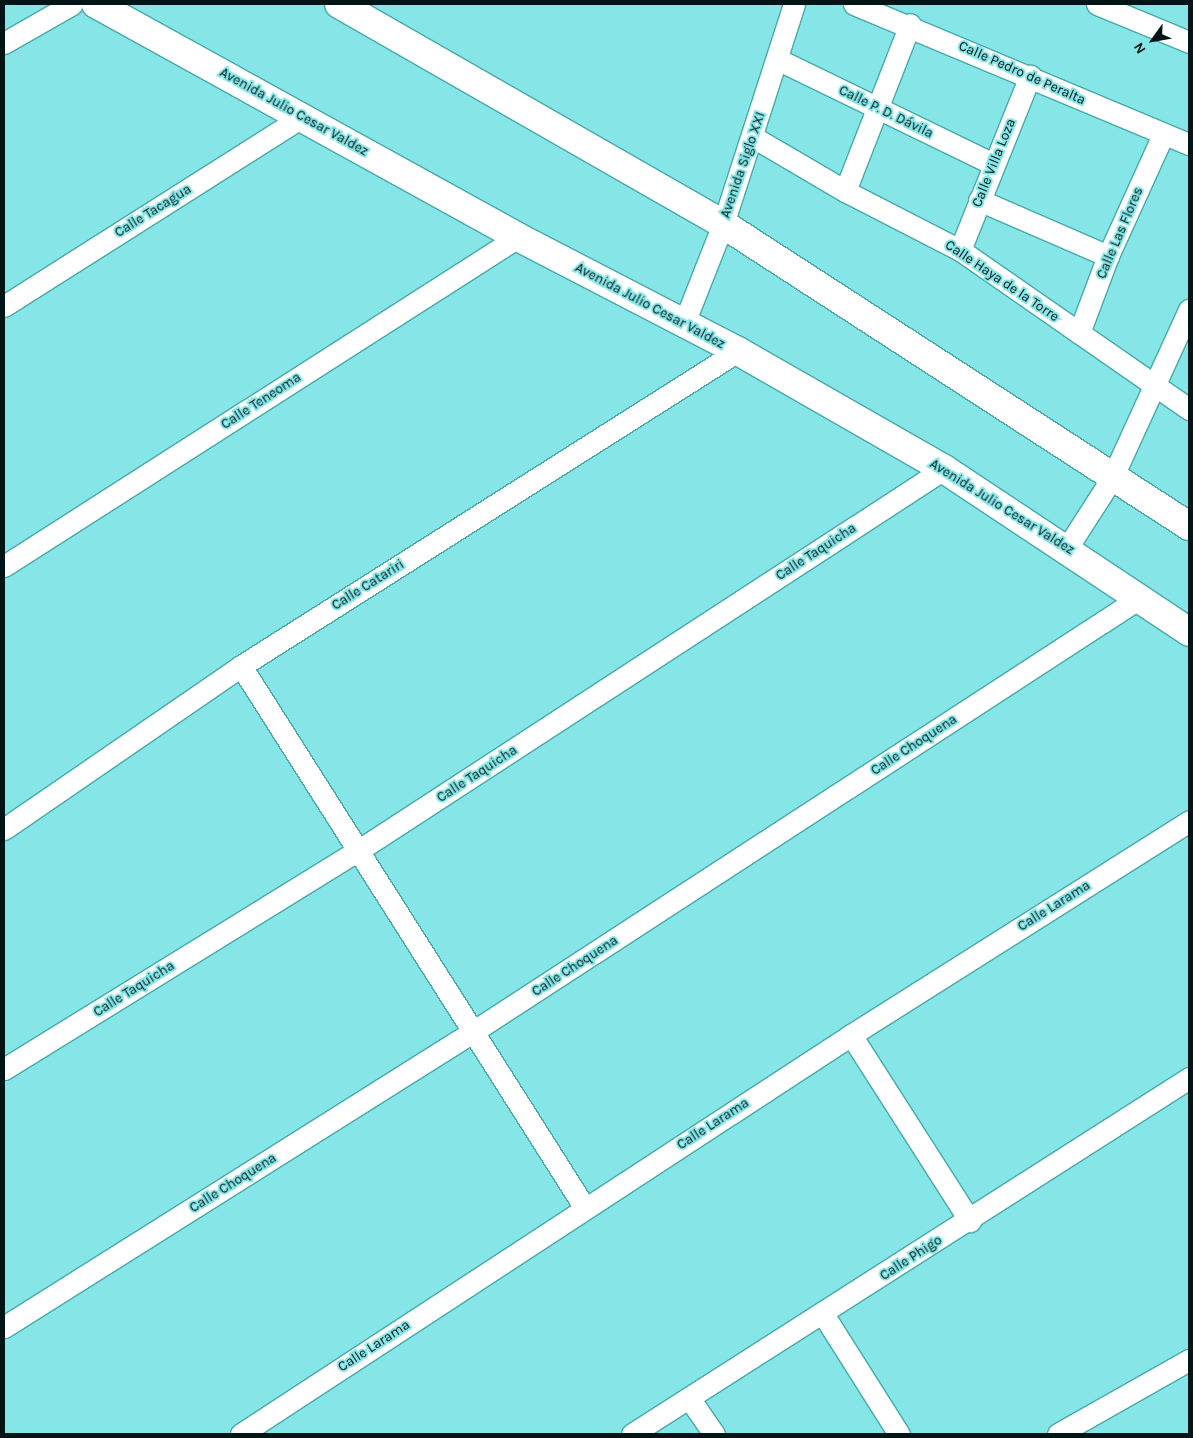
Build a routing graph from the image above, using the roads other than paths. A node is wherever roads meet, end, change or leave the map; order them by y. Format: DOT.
graph roads {
  1 [pos="72,4"];
  2 [pos="96,4"];
  3 [pos="339,4"];
  4 [pos="794,4"];
  5 [pos="854,4"];
  6 [pos="1097,4"];
  7 [pos="910,24"];
  8 [pos="1189,42"];
  9 [pos="4,43"];
  10 [pos="779,60"];
  11 [pos="1030,76"];
  12 [pos="878,107"];
  13 [pos="303,116"];
  14 [pos="1163,135"];
  15 [pos="753,137"];
  16 [pos="1189,144"];
  17 [pos="993,164"];
  18 [pos="845,192"];
  19 [pos="979,200"];
  20 [pos="723,224"];
  21 [pos="518,237"];
  22 [pos="960,250"];
  23 [pos="1108,256"];
  24 [pos="4,306"];
  25 [pos="1189,310"];
  26 [pos="684,323"];
  27 [pos="1080,333"];
  28 [pos="738,351"];
  29 [pos="1156,386"];
  30 [pos="1189,409"];
  31 [pos="944,469"];
  32 [pos="1112,478"];
  33 [pos="1189,526"];
  34 [pos="1067,548"];
  35 [pos="4,566"];
  36 [pos="1141,598"];
  37 [pos="1189,632"];
  38 [pos="241,666"];
  39 [pos="1189,821"];
  40 [pos="4,829"];
  41 [pos="359,850"];
  42 [pos="474,1031"];
  43 [pos="850,1034"];
  44 [pos="4,1069"];
  45 [pos="1189,1078"];
  46 [pos="585,1208"];
  47 [pos="970,1221"];
  48 [pos="823,1314"];
  49 [pos="4,1327"];
  50 [pos="1189,1360"];
  51 [pos="689,1398"];
  52 [pos="241,1434"];
  53 [pos="632,1434"];
  54 [pos="714,1434"];
  55 [pos="899,1434"];
  56 [pos="1058,1434"];
  1 -- 9 [label="street"];
  2 -- 13 [label="main road, Avenida Julio Cesar Valdez"];
  3 -- 20 [label="main road"];
  4 -- 10 [label="street, Avenida Siglo XXI"];
  5 -- 7 [label="street, Calle Pedro de Peralta"];
  6 -- 8 [label="street"];
  7 -- 11 [label="street, Calle Pedro de Peralta"];
  7 -- 12 [label="street"];
  10 -- 12 [label="street, Calle P. D. Dávila"];
  10 -- 15 [label="street, Avenida Siglo XXI"];
  11 -- 14 [label="street, Calle Pedro de Peralta"];
  11 -- 17 [label="street, Calle Villa Loza"];
  12 -- 17 [label="street, Calle P. D. Dávila"];
  12 -- 18 [label="street"];
  13 -- 21 [label="main road, Avenida Julio Cesar Valdez"];
  13 -- 24 [label="street, Calle Tacagua"];
  14 -- 16 [label="street, Calle Pedro de Peralta"];
  14 -- 23 [label="street, Calle Las Flores"];
  15 -- 18 [label="street, Calle Haya de la Torre"];
  15 -- 20 [label="street, Avenida Siglo XXI"];
  17 -- 19 [label="street, Calle Villa Loza"];
  18 -- 22 [label="street, Calle Haya de la Torre"];
  19 -- 22 [label="street, Calle Villa Loza"];
  19 -- 23 [label="street"];
  20 -- 26 [label="street, Avenida Siglo XXI"];
  20 -- 32 [label="main road"];
  21 -- 26 [label="main road, Avenida Julio Cesar Valdez"];
  21 -- 35 [label="street, Calle Teneoma"];
  22 -- 27 [label="street, Calle Haya de la Torre"];
  23 -- 27 [label="street, Calle Las Flores"];
  25 -- 29 [label="street"];
  26 -- 28 [label="main road, Avenida Julio Cesar Valdez"];
  27 -- 29 [label="street, Calle Haya de la Torre"];
  28 -- 31 [label="main road, Avenida Julio Cesar Valdez"];
  28 -- 38 [label="street, Calle Catariri"];
  29 -- 30 [label="street, Calle Haya de la Torre"];
  29 -- 32 [label="street"];
  31 -- 34 [label="main road, Avenida Julio Cesar Valdez"];
  31 -- 41 [label="street, Calle Taquicha"];
  32 -- 33 [label="main road"];
  32 -- 34 [label="street"];
  34 -- 36 [label="main road, Avenida Julio Cesar Valdez"];
  36 -- 37 [label="main road, Avenida Julio Cesar Valdez"];
  36 -- 42 [label="street, Calle Choquena"];
  38 -- 40 [label="street, Calle Catariri"];
  38 -- 41 [label="street"];
  39 -- 43 [label="street, Calle Larama"];
  41 -- 42 [label="street"];
  41 -- 44 [label="street, Calle Taquicha"];
  42 -- 46 [label="street"];
  42 -- 49 [label="street, Calle Choquena"];
  43 -- 46 [label="street, Calle Larama"];
  43 -- 47 [label="street"];
  45 -- 47 [label="street, Calle Phigo"];
  46 -- 52 [label="street, Calle Larama"];
  47 -- 48 [label="street, Calle Phigo"];
  48 -- 51 [label="street, Calle Phigo"];
  48 -- 55 [label="street"];
  50 -- 56 [label="street"];
  51 -- 53 [label="street, Calle Phigo"];
  51 -- 54 [label="street"];
}
